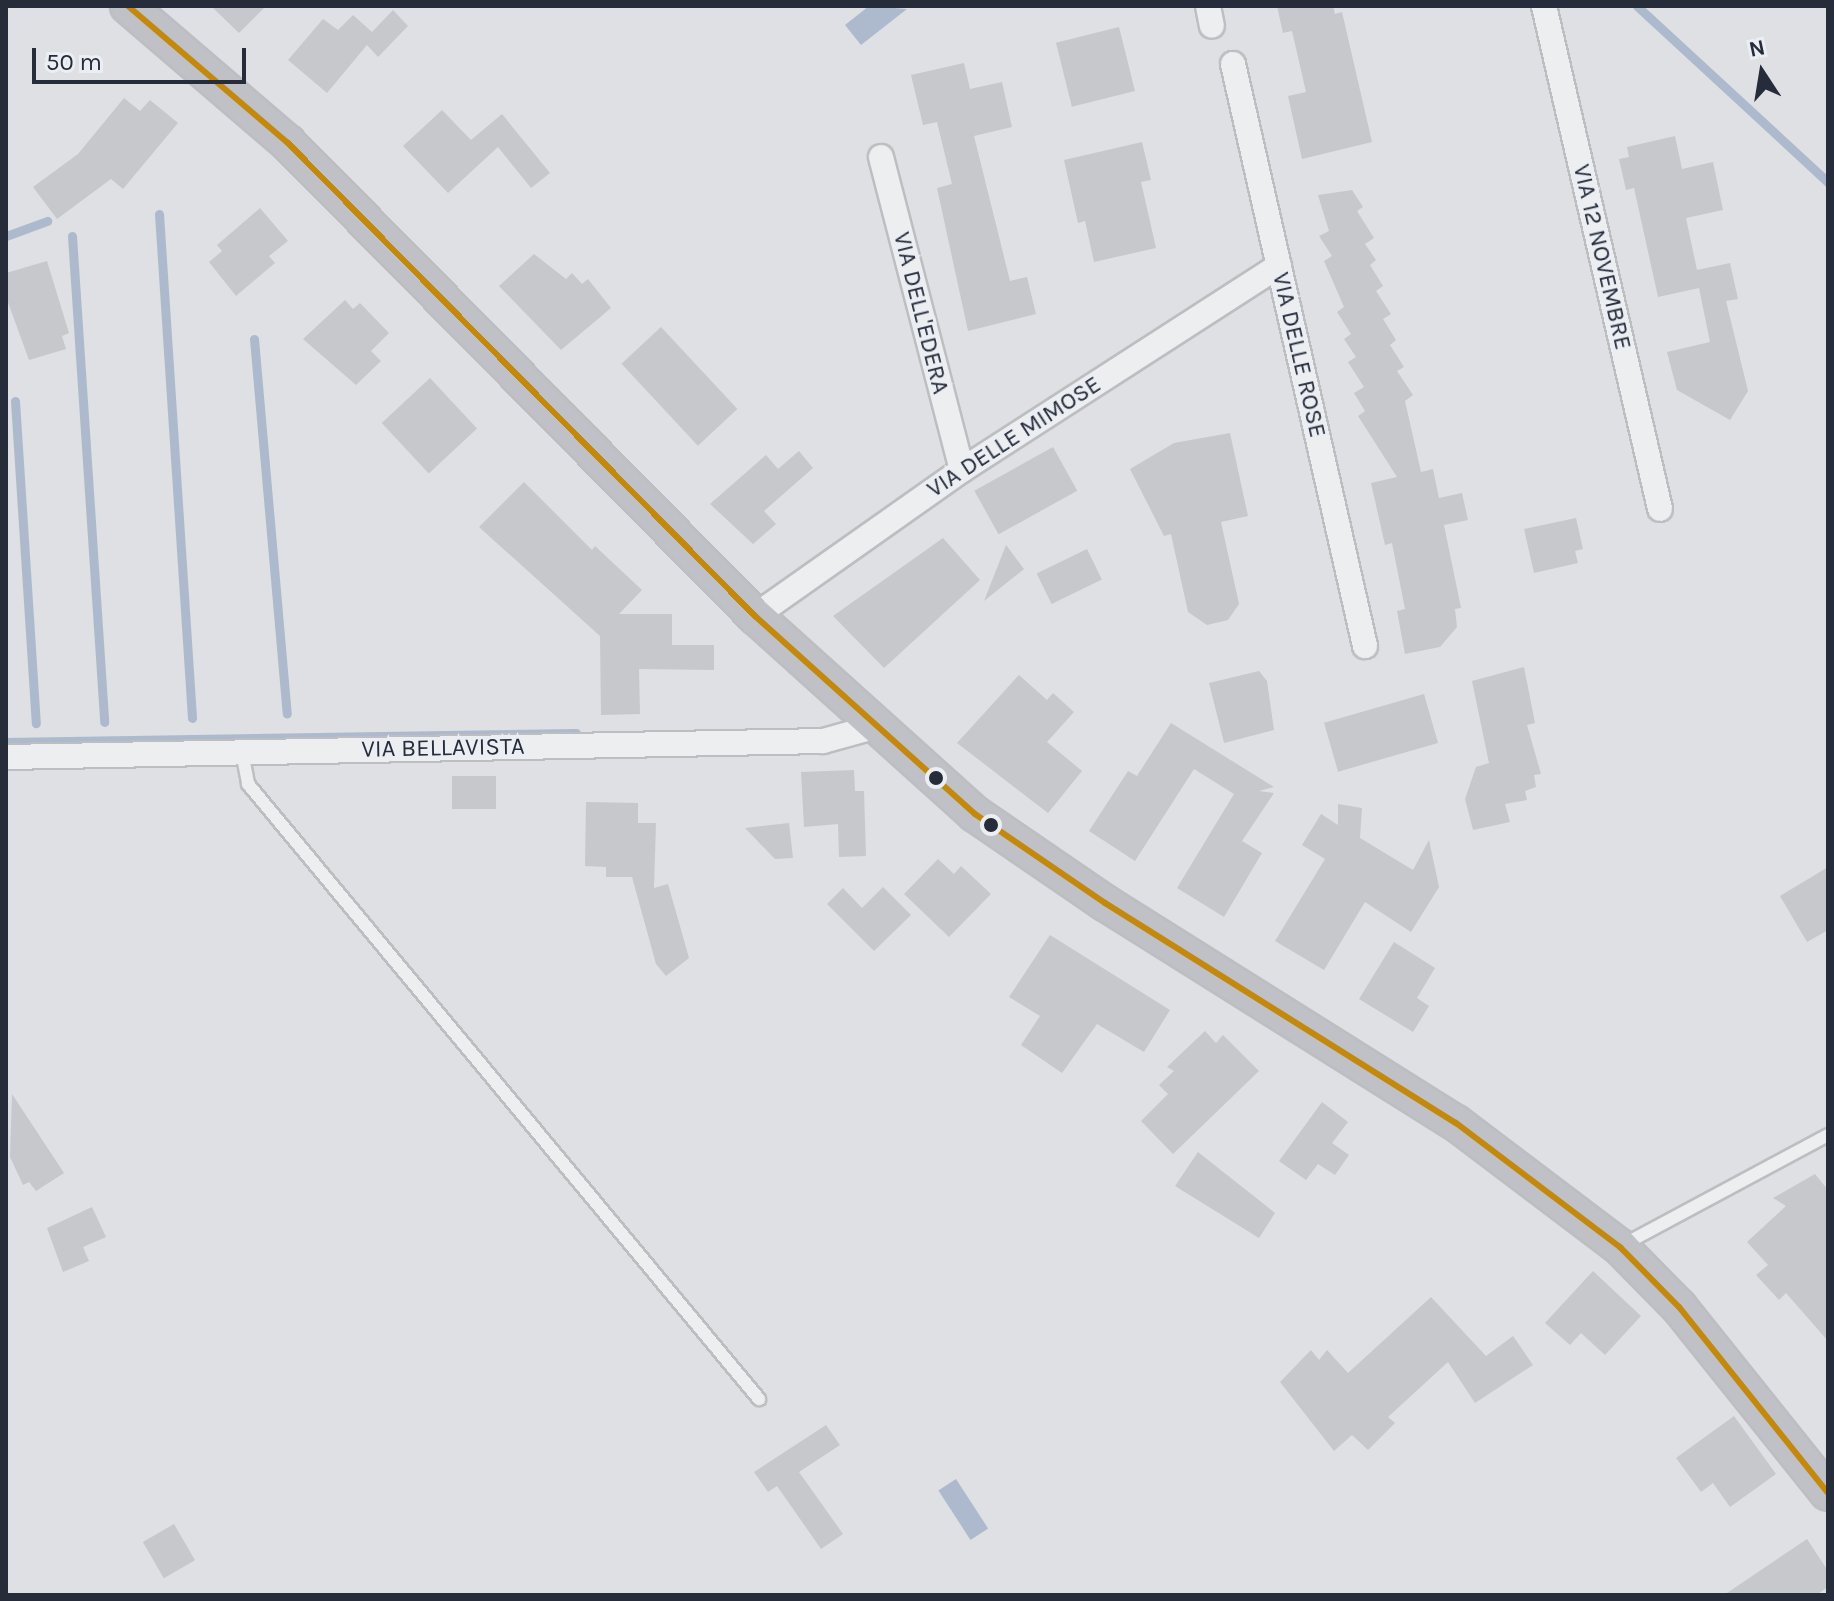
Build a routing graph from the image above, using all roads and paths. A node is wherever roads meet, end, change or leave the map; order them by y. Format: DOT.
graph roads {
  1 [pos="128,6"];
  2 [pos="1544,6"];
  3 [pos="1233,64"];
  4 [pos="881,157"];
  5 [pos="1279,266"];
  6 [pos="962,470"];
  7 [pos="1660,509"];
  8 [pos="755,616"];
  9 [pos="1365,646"];
  10 [pos="877,726"];
  11 [pos="242,752"];
  12 [pos="6,757"];
  13 [pos="1828,1135"];
  14 [pos="1620,1247"];
  15 [pos="759,1399"];
  16 [pos="1828,1493"];
  1 -- 8 [label="main road"];
  2 -- 7 [label="street, VIA 12 NOVEMBRE"];
  3 -- 5 [label="street, VIA DELLE ROSE"];
  4 -- 6 [label="street, VIA DELL'EDERA"];
  5 -- 6 [label="street, VIA DELLE MIMOSE"];
  5 -- 9 [label="street, VIA DELLE ROSE"];
  6 -- 8 [label="street, VIA DELLE MIMOSE"];
  8 -- 10 [label="main road"];
  10 -- 11 [label="street, VIA BELLAVISTA"];
  10 -- 14 [label="main road"];
  11 -- 12 [label="street, VIA BELLAVISTA"];
  11 -- 15 [label="lane"];
  13 -- 14 [label="lane"];
  14 -- 16 [label="main road"];
}
